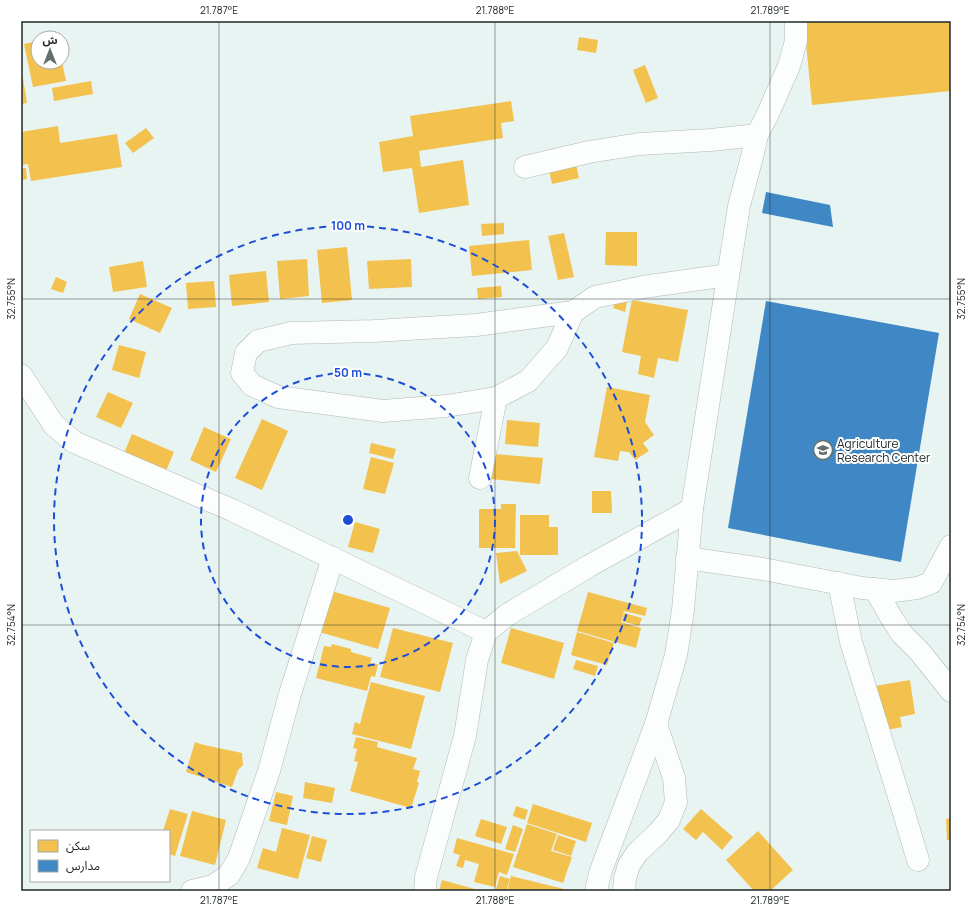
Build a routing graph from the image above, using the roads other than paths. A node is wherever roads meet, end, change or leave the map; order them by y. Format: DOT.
graph roads {
  1 [pos="796,21"];
  2 [pos="757,135"];
  3 [pos="525,167"];
  4 [pos="728,275"];
  5 [pos="573,312"];
  6 [pos="21,376"];
  7 [pos="496,398"];
  8 [pos="480,478"];
  9 [pos="692,509"];
  10 [pos="951,546"];
  11 [pos="333,558"];
  12 [pos="687,558"];
  13 [pos="839,583"];
  14 [pos="875,589"];
  15 [pos="486,632"];
  16 [pos="951,691"];
  17 [pos="656,724"];
  18 [pos="918,860"];
  19 [pos="192,891"];
  20 [pos="425,891"];
  21 [pos="596,891"];
  22 [pos="624,891"];
  1 -- 2 [label="street"];
  2 -- 3 [label="street"];
  2 -- 4 [label="street"];
  4 -- 5 [label="street"];
  4 -- 9 [label="street"];
  5 -- 7 [label="street"];
  5 -- 7 [label="street"];
  6 -- 11 [label="street"];
  7 -- 8 [label="street"];
  9 -- 12 [label="street"];
  9 -- 15 [label="street"];
  10 -- 14 [label="street"];
  11 -- 15 [label="street"];
  11 -- 19 [label="street"];
  12 -- 13 [label="street"];
  12 -- 17 [label="street"];
  13 -- 14 [label="street"];
  13 -- 18 [label="street"];
  14 -- 16 [label="street"];
  15 -- 20 [label="street"];
  17 -- 21 [label="street"];
  17 -- 22 [label="street"];
}
